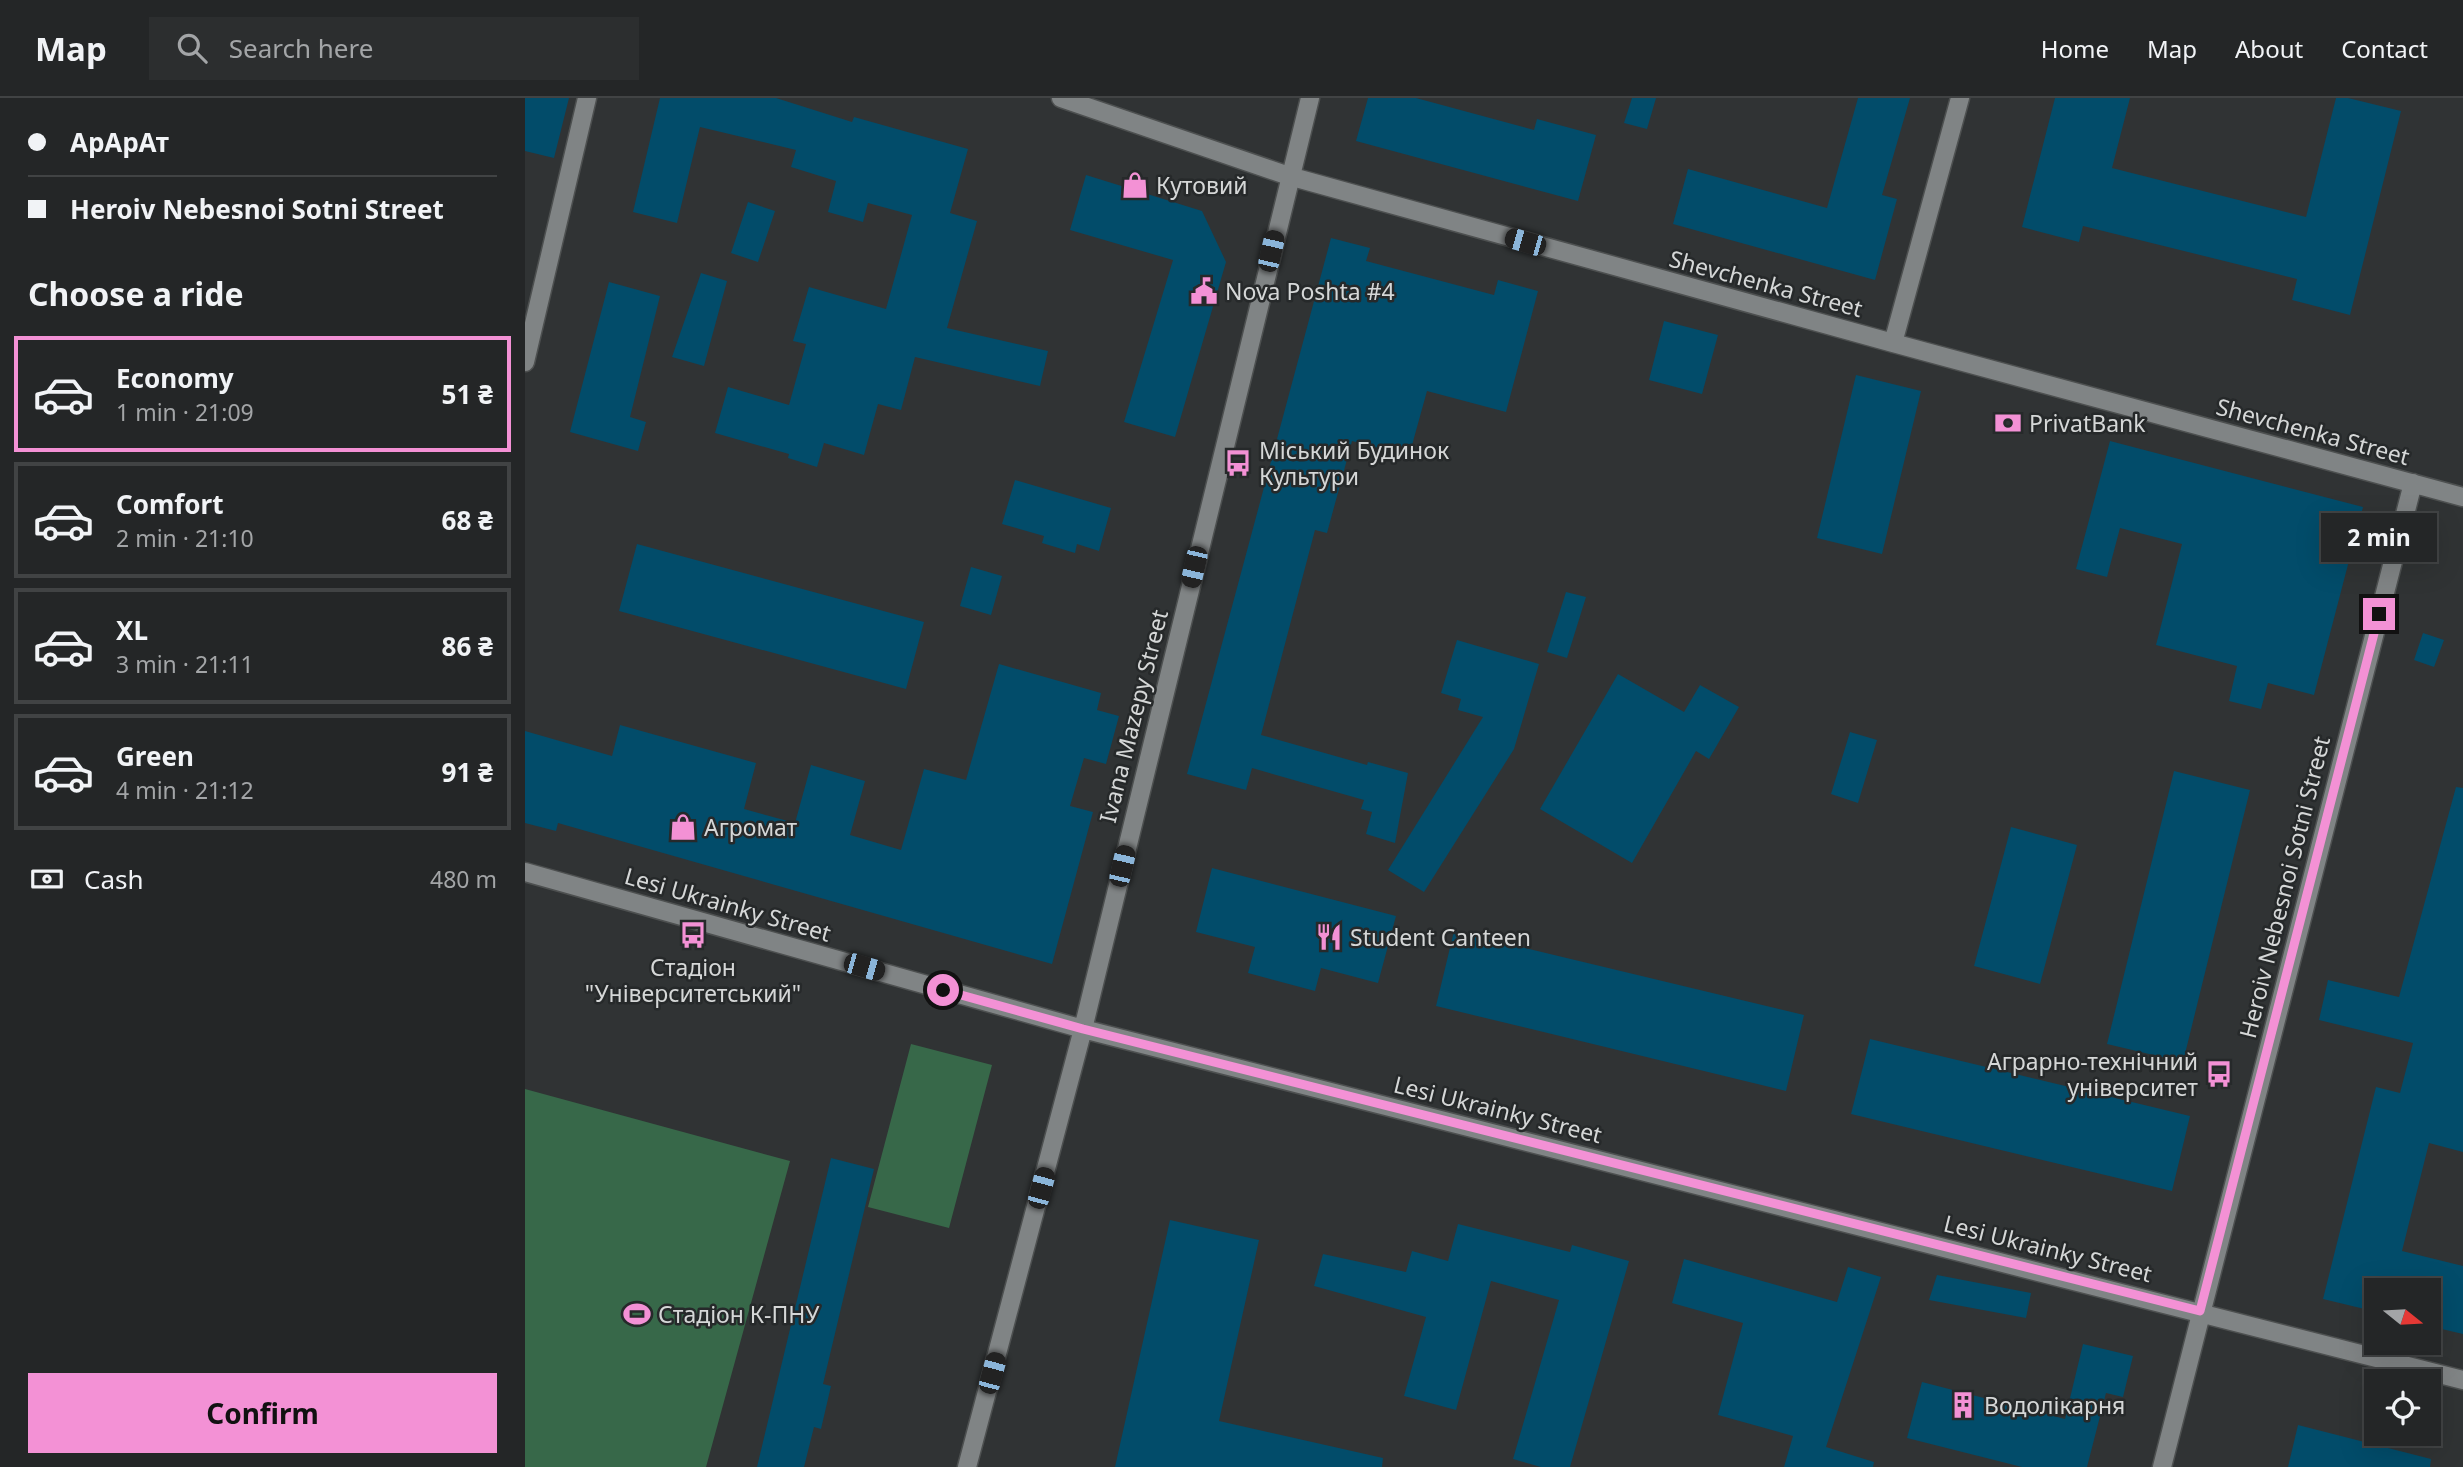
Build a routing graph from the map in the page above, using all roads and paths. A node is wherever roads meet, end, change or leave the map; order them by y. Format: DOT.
graph roads {
  1 [pos="587,98"];
  2 [pos="1061,98"];
  3 [pos="1310,98"];
  4 [pos="1960,98"];
  5 [pos="1289,176"];
  6 [pos="1893,343"];
  7 [pos="525,362"];
  8 [pos="2413,483"];
  9 [pos="2463,496"];
  10 [pos="525,872"];
  11 [pos="1083,1029"];
  12 [pos="2200,1311"];
  13 [pos="2463,1380"];
  14 [pos="967,1467"];
  15 [pos="2162,1467"];
  1 -- 7 [label="street"];
  2 -- 5 [label="street, Shevchenka Street"];
  3 -- 5 [label="street, Ivana Mazepy Street"];
  4 -- 6 [label="street"];
  5 -- 6 [label="street, Shevchenka Street"];
  5 -- 11 [label="street, Ivana Mazepy Street"];
  6 -- 8 [label="street, Shevchenka Street"];
  8 -- 9 [label="street, Shevchenka Street"];
  8 -- 12 [label="street, Heroiv Nebesnoi Sotni Street"];
  10 -- 11 [label="street, Lesi Ukrainky Street"];
  11 -- 12 [label="street, Lesi Ukrainky Street"];
  11 -- 14 [label="street, Ivana Mazepy Street"];
  12 -- 13 [label="street, Lesi Ukrainky Street"];
  12 -- 15 [label="street, Heroiv Nebesnoi Sotni Street"];
}
